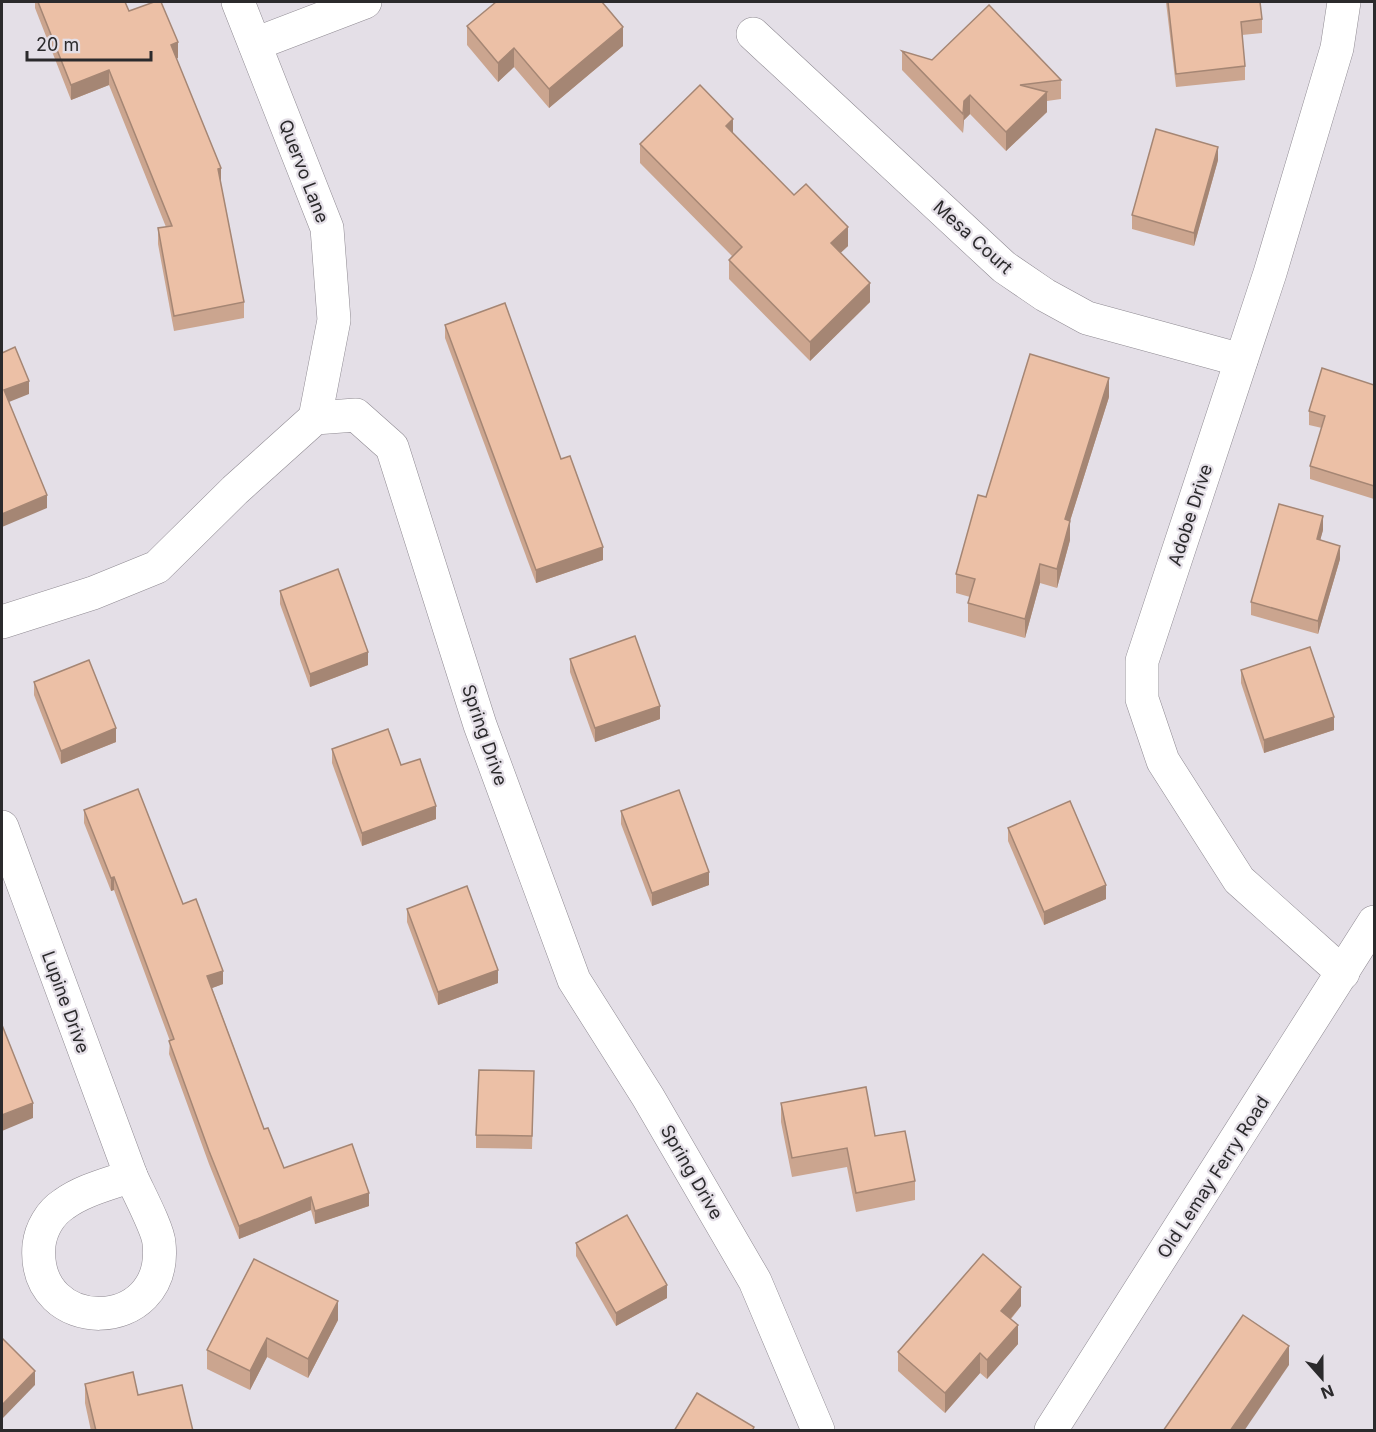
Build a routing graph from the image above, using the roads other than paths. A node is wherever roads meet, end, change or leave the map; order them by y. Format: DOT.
graph roads {
  1 [pos="238,2"];
  2 [pos="364,2"];
  3 [pos="1344,2"];
  4 [pos="753,34"];
  5 [pos="255,44"];
  6 [pos="1241,360"];
  7 [pos="315,418"];
  8 [pos="2,622"];
  9 [pos="2,827"];
  10 [pos="1374,922"];
  11 [pos="1343,973"];
  12 [pos="131,1176"];
  13 [pos="818,1431"];
  14 [pos="1050,1431"];
  1 -- 5 [label="street, Quervo Lane"];
  2 -- 5 [label="street"];
  3 -- 6 [label="street, Adobe Drive"];
  4 -- 6 [label="street, Mesa Court"];
  5 -- 7 [label="street, Quervo Lane"];
  6 -- 11 [label="street, Adobe Drive"];
  7 -- 8 [label="street"];
  7 -- 13 [label="street, Spring Drive"];
  9 -- 12 [label="street, Lupine Drive"];
  10 -- 11 [label="street, Old Lemay Ferry Road"];
  11 -- 14 [label="street, Old Lemay Ferry Road"];
}
